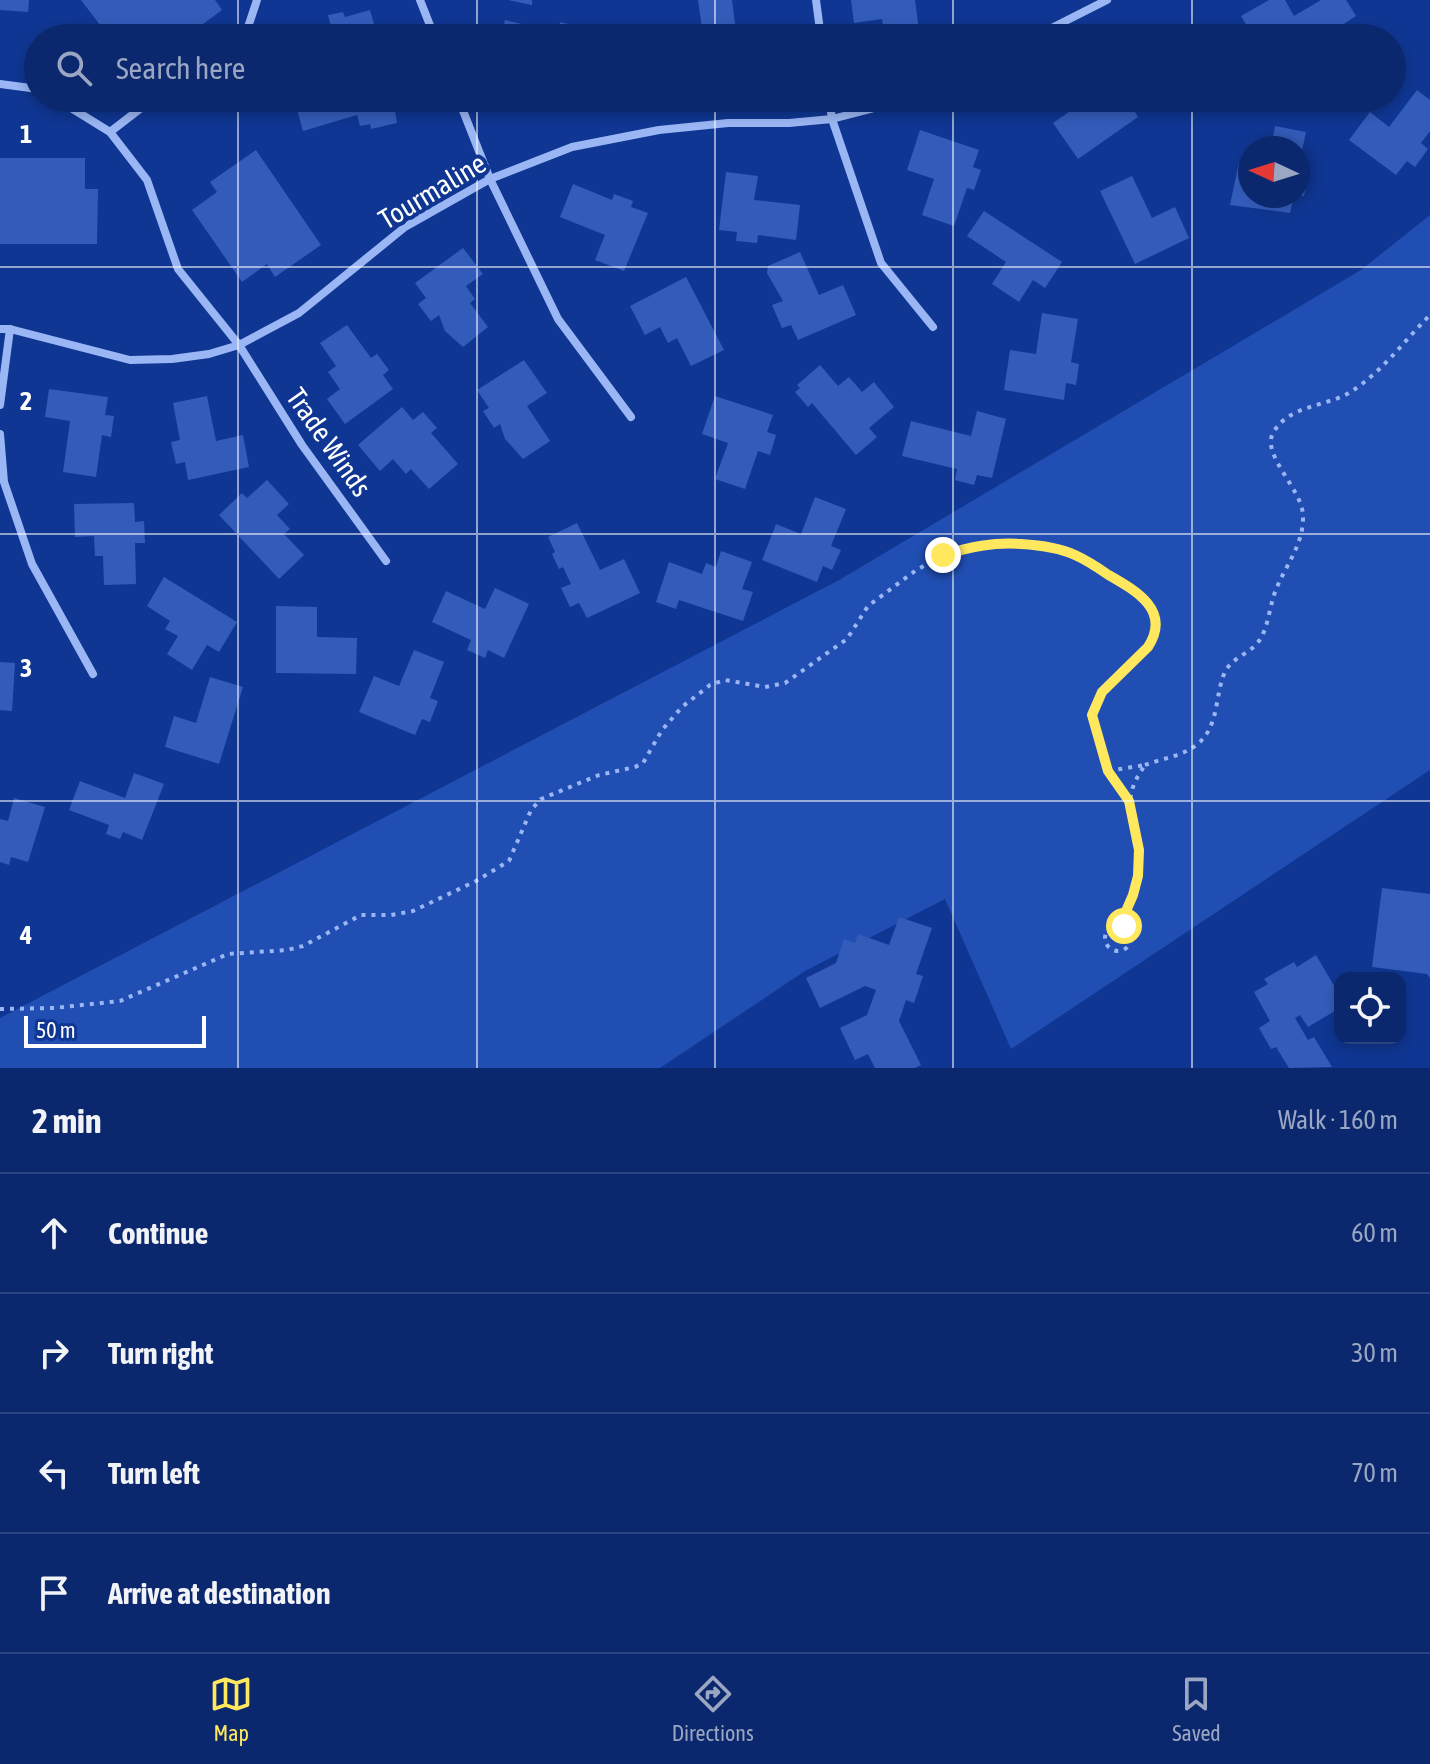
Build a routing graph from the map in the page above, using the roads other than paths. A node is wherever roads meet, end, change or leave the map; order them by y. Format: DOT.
graph roads {
  1 [pos="257,0"];
  2 [pos="420,0"];
  3 [pos="816,0"];
  4 [pos="1107,0"];
  5 [pos="249,24"];
  6 [pos="429,24"];
  7 [pos="819,24"];
  8 [pos="1060,24"];
  9 [pos="0,84"];
  10 [pos="24,87"];
  11 [pos="78,112"];
  12 [pos="136,112"];
  13 [pos="464,112"];
  14 [pos="831,112"];
  15 [pos="859,112"];
  16 [pos="832,119"];
  17 [pos="110,132"];
  18 [pos="490,179"];
  19 [pos="933,327"];
  20 [pos="5,329"];
  21 [pos="239,345"];
  22 [pos="0,405"];
  23 [pos="631,417"];
  24 [pos="0,434"];
  25 [pos="386,561"];
  26 [pos="93,674"];
  1 -- 5 [label="street"];
  2 -- 6 [label="street"];
  3 -- 7 [label="street"];
  4 -- 8 [label="street"];
  9 -- 10 [label="street"];
  11 -- 17 [label="street"];
  12 -- 17 [label="street"];
  13 -- 18 [label="street"];
  14 -- 16 [label="street"];
  15 -- 16 [label="street, Tourmaline"];
  16 -- 18 [label="street, Tourmaline"];
  16 -- 19 [label="street"];
  17 -- 21 [label="street, Trade Winds"];
  18 -- 21 [label="street, Tourmaline"];
  18 -- 23 [label="street"];
  20 -- 21 [label="street, Tourmaline"];
  20 -- 22 [label="street"];
  21 -- 25 [label="street, Trade Winds"];
  24 -- 26 [label="street"];
}
